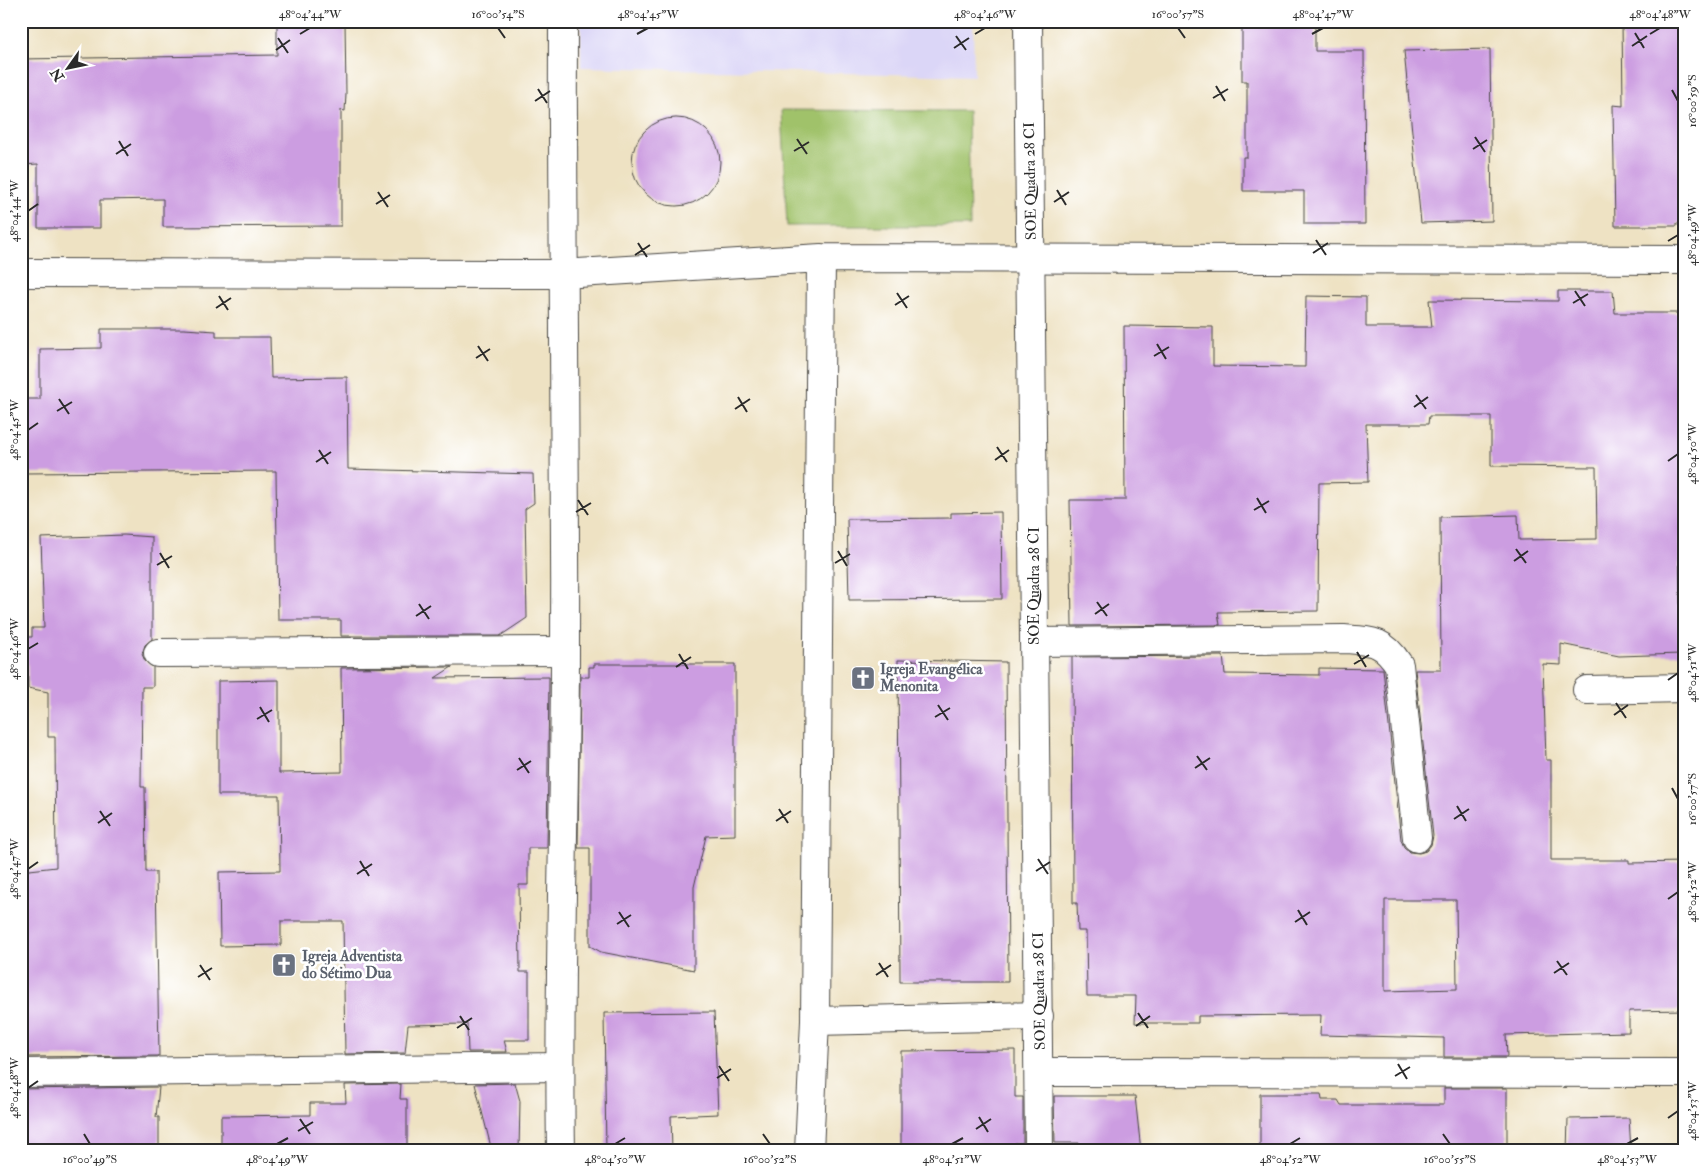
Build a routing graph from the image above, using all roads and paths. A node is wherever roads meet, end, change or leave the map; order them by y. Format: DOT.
graph roads {
  1 [pos="563,21"];
  2 [pos="1028,21"];
  3 [pos="1032,257"];
  4 [pos="821,258"];
  5 [pos="1685,260"];
  6 [pos="21,272"];
  7 [pos="562,274"];
  8 [pos="1034,642"];
  9 [pos="565,651"];
  10 [pos="158,653"];
  11 [pos="1685,688"];
  12 [pos="1587,690"];
  13 [pos="1417,838"];
  14 [pos="1039,1016"];
  15 [pos="815,1020"];
  16 [pos="560,1067"];
  17 [pos="1040,1072"];
  18 [pos="21,1073"];
  19 [pos="1685,1074"];
  20 [pos="561,1151"];
  21 [pos="809,1151"];
  22 [pos="1039,1151"];
  1 -- 7 [label="street"];
  2 -- 3 [label="street, SOE Quadra 28 CI"];
  3 -- 4 [label="street"];
  3 -- 5 [label="street"];
  3 -- 8 [label="street, SOE Quadra 28 CI"];
  4 -- 7 [label="street"];
  4 -- 15 [label="street"];
  6 -- 7 [label="street"];
  7 -- 9 [label="street"];
  8 -- 13 [label="street"];
  8 -- 14 [label="street, SOE Quadra 28 CI"];
  9 -- 10 [label="street"];
  9 -- 16 [label="street"];
  11 -- 12 [label="street"];
  14 -- 15 [label="street"];
  14 -- 17 [label="street, SOE Quadra 28 CI"];
  15 -- 21 [label="street"];
  16 -- 18 [label="street"];
  16 -- 20 [label="street"];
  17 -- 19 [label="street"];
  17 -- 22 [label="street, SOE Quadra 28 CI"];
}
